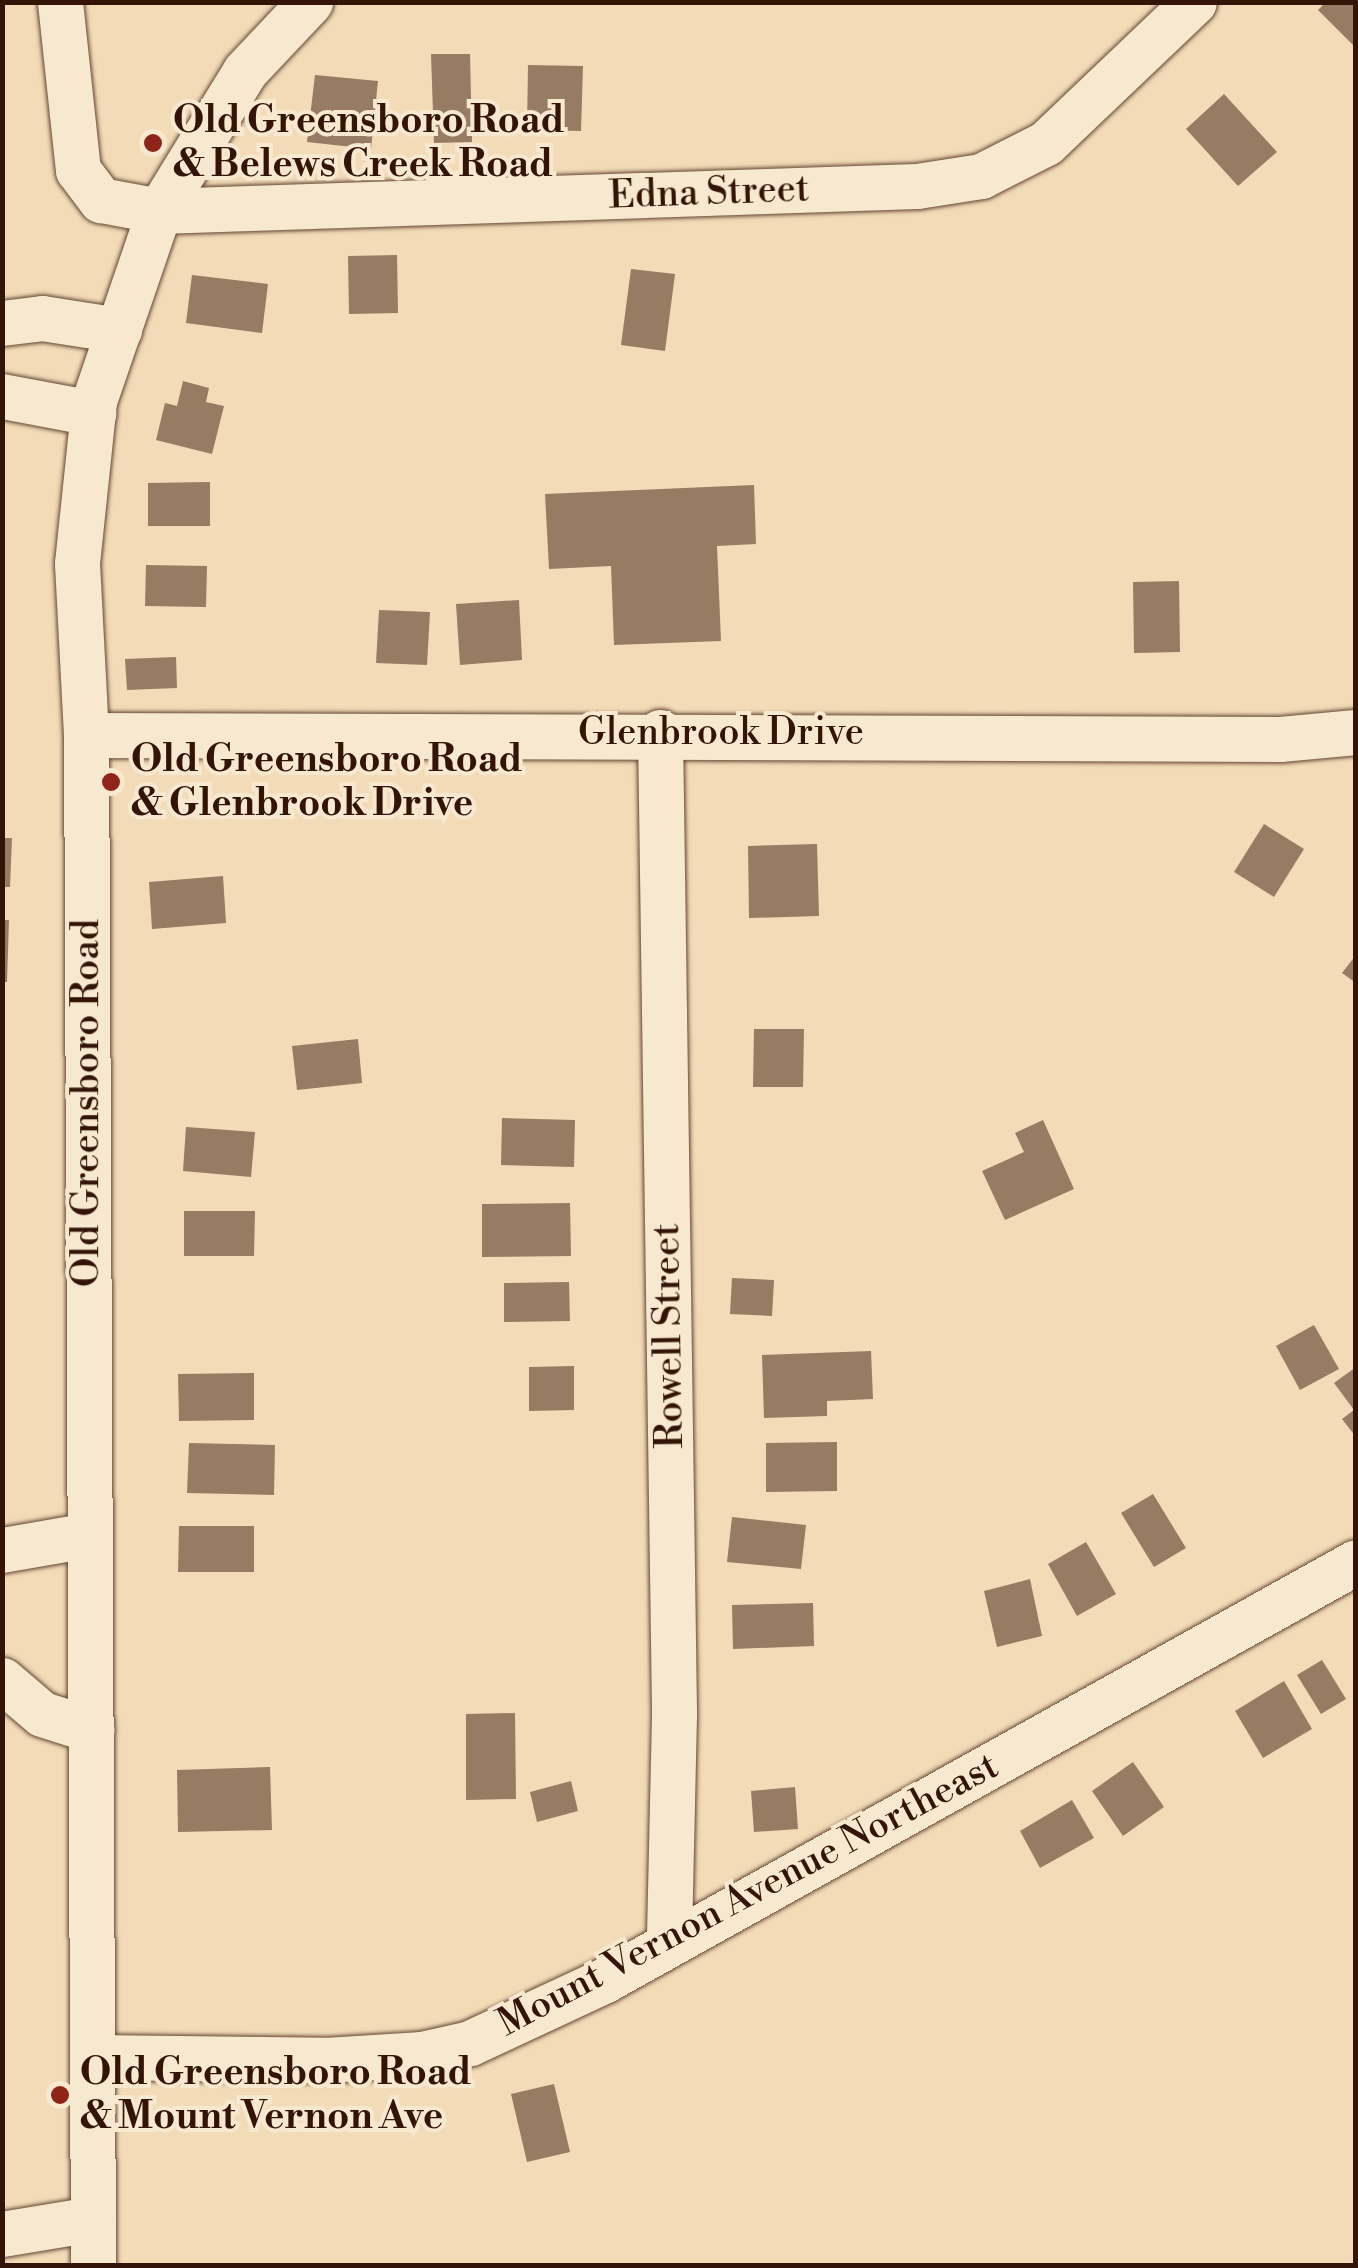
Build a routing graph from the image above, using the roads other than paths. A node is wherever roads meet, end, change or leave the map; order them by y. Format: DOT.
graph roads {
  1 [pos="60,2"];
  2 [pos="310,2"];
  3 [pos="1194,2"];
  4 [pos="159,211"];
  5 [pos="2,322"];
  6 [pos="119,330"];
  7 [pos="2,396"];
  8 [pos="93,413"];
  9 [pos="660,732"];
  10 [pos="1356,732"];
  11 [pos="86,734"];
  12 [pos="88,1536"];
  13 [pos="2,1550"];
  14 [pos="1356,1562"];
  15 [pos="2,1680"];
  16 [pos="92,1730"];
  17 [pos="669,1940"];
  18 [pos="94,2057"];
  19 [pos="94,2218"];
  20 [pos="2,2234"];
  21 [pos="93,2266"];
  1 -- 4 [label="street, Edna Street"];
  2 -- 4 [label="street, Old Greensboro Road"];
  3 -- 4 [label="street, Edna Street"];
  4 -- 6 [label="street, Old Greensboro Road"];
  5 -- 6 [label="street"];
  6 -- 8 [label="street, Old Greensboro Road"];
  7 -- 8 [label="street"];
  8 -- 11 [label="street, Old Greensboro Road"];
  9 -- 10 [label="street, Glenbrook Drive"];
  9 -- 11 [label="street, Glenbrook Drive"];
  9 -- 17 [label="street, Rowell Street"];
  11 -- 12 [label="street, Old Greensboro Road"];
  12 -- 13 [label="street"];
  12 -- 16 [label="street, Old Greensboro Road"];
  14 -- 17 [label="street, Mount Vernon Avenue Northeast"];
  15 -- 16 [label="street"];
  16 -- 18 [label="street, Old Greensboro Road"];
  17 -- 18 [label="street, Mount Vernon Avenue Northeast"];
  18 -- 19 [label="street, Old Greensboro Road"];
  19 -- 20 [label="street"];
  19 -- 21 [label="street, Old Greensboro Road"];
}
